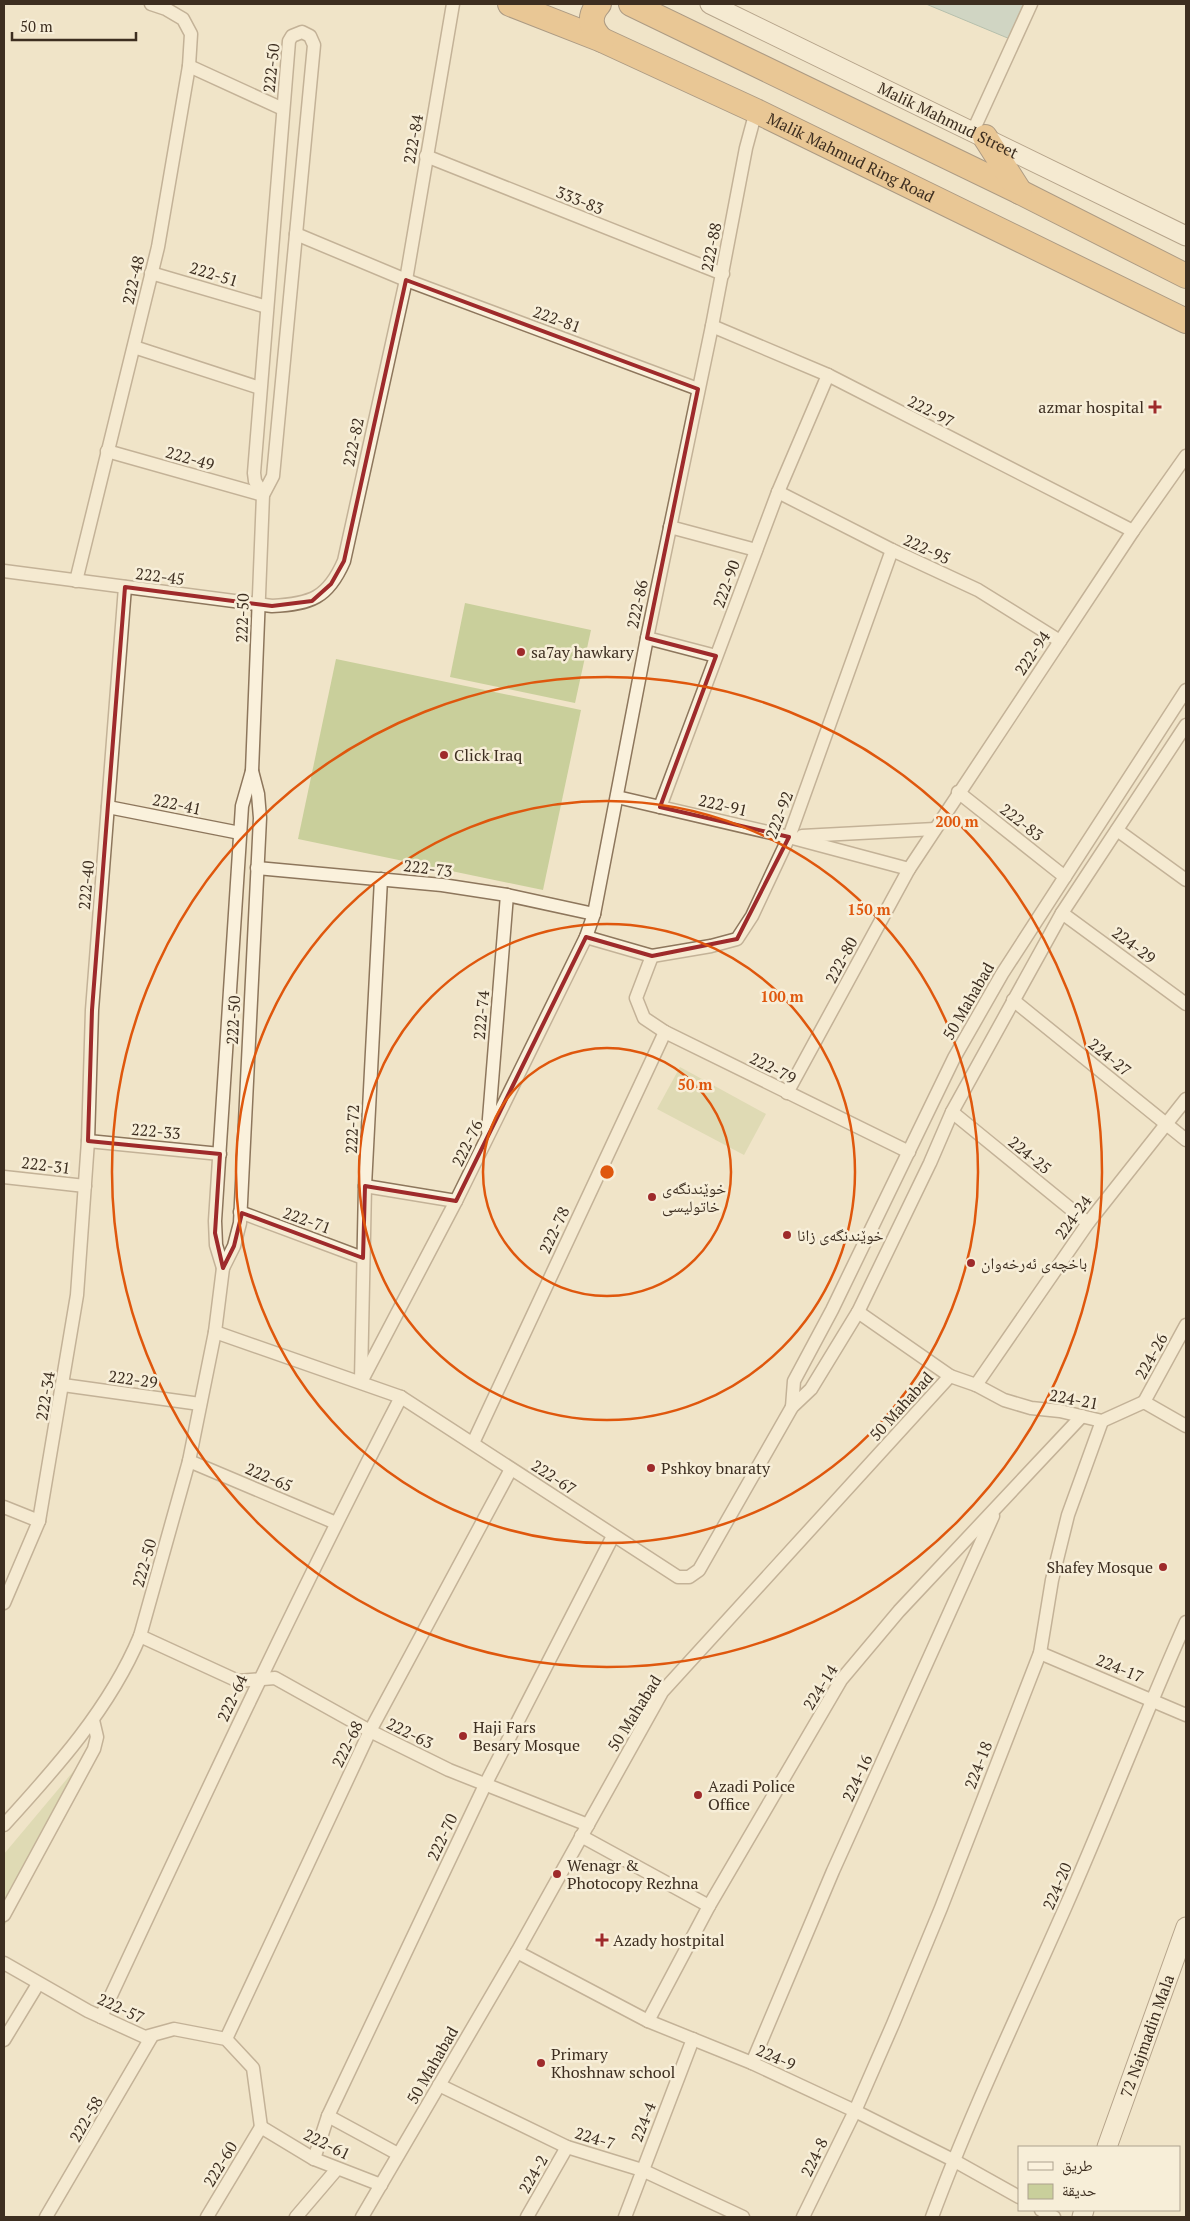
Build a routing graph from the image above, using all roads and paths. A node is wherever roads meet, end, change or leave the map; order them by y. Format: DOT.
graph roads {
  1 [pos="151,4"];
  2 [pos="453,4"];
  3 [pos="510,4"];
  4 [pos="599,4"];
  5 [pos="631,4"];
  6 [pos="710,4"];
  7 [pos="1030,4"];
  8 [pos="544,8"];
  9 [pos="602,40"];
  10 [pos="189,66"];
  11 [pos="283,108"];
  12 [pos="756,111"];
  13 [pos="979,134"];
  14 [pos="426,156"];
  15 [pos="1020,192"];
  16 [pos="296,234"];
  17 [pos="1186,236"];
  18 [pos="151,273"];
  19 [pos="723,274"];
  20 [pos="1186,276"];
  21 [pos="406,280"];
  22 [pos="267,307"];
  23 [pos="1186,321"];
  24 [pos="712,326"];
  25 [pos="134,346"];
  26 [pos="828,375"];
  27 [pos="260,388"];
  28 [pos="698,389"];
  29 [pos="108,451"];
  30 [pos="1186,456"];
  31 [pos="778,492"];
  32 [pos="263,495"];
  33 [pos="670,526"];
  34 [pos="1133,531"];
  35 [pos="756,550"];
  36 [pos="892,550"];
  37 [pos="4,571"];
  38 [pos="76,581"];
  39 [pos="124,587"];
  40 [pos="312,600"];
  41 [pos="258,605"];
  42 [pos="647,638"];
  43 [pos="1060,642"];
  44 [pos="716,656"];
  45 [pos="1186,690"];
  46 [pos="1186,725"];
  47 [pos="252,771"];
  48 [pos="958,792"];
  49 [pos="618,797"];
  50 [pos="108,807"];
  51 [pos="660,807"];
  52 [pos="935,828"];
  53 [pos="1117,830"];
  54 [pos="240,834"];
  55 [pos="789,837"];
  56 [pos="257,868"];
  57 [pos="909,869"];
  58 [pos="1065,877"];
  59 [pos="381,879"];
  60 [pos="1186,880"];
  61 [pos="507,895"];
  62 [pos="1062,913"];
  63 [pos="594,914"];
  64 [pos="586,937"];
  65 [pos="652,956"];
  66 [pos="1013,1000"];
  67 [pos="1186,1004"];
  68 [pos="665,1032"];
  69 [pos="788,1093"];
  70 [pos="1186,1099"];
  71 [pos="952,1112"];
  72 [pos="1166,1124"];
  73 [pos="487,1138"];
  74 [pos="1186,1140"];
  75 [pos="88,1141"];
  76 [pos="909,1152"];
  77 [pos="220,1154"];
  78 [pos="4,1177"];
  79 [pos="85,1186"];
  80 [pos="365,1186"];
  81 [pos="456,1201"];
  82 [pos="240,1212"];
  83 [pos="1088,1222"];
  84 [pos="363,1258"];
  85 [pos="223,1268"];
  86 [pos="858,1312"];
  87 [pos="1186,1325"];
  88 [pos="215,1332"];
  89 [pos="950,1376"];
  90 [pos="360,1382"];
  91 [pos="63,1385"];
  92 [pos="976,1385"];
  93 [pos="401,1397"];
  94 [pos="1144,1402"];
  95 [pos="200,1404"];
  96 [pos="792,1407"];
  97 [pos="1082,1416"];
  98 [pos="1102,1421"];
  99 [pos="1186,1426"];
  100 [pos="473,1443"];
  101 [pos="189,1461"];
  102 [pos="511,1469"];
  103 [pos="4,1507"];
  104 [pos="996,1509"];
  105 [pos="39,1520"];
  106 [pos="336,1523"];
  107 [pos="613,1536"];
  108 [pos="4,1603"];
  109 [pos="1186,1622"];
  110 [pos="140,1636"];
  111 [pos="1040,1653"];
  112 [pos="259,1680"];
  113 [pos="1152,1699"];
  114 [pos="1186,1715"];
  115 [pos="93,1720"];
  116 [pos="370,1731"];
  117 [pos="485,1785"];
  118 [pos="4,1825"];
  119 [pos="584,1830"];
  120 [pos="709,1906"];
  121 [pos="4,1915"];
  122 [pos="1186,1927"];
  123 [pos="517,1952"];
  124 [pos="4,1963"];
  125 [pos="38,1984"];
  126 [pos="101,2017"];
  127 [pos="648,2021"];
  128 [pos="152,2036"];
  129 [pos="226,2039"];
  130 [pos="693,2039"];
  131 [pos="4,2040"];
  132 [pos="752,2063"];
  133 [pos="439,2085"];
  134 [pos="855,2111"];
  135 [pos="328,2116"];
  136 [pos="261,2127"];
  137 [pos="1107,2146"];
  138 [pos="567,2148"];
  139 [pos="398,2154"];
  140 [pos="314,2159"];
  141 [pos="954,2160"];
  142 [pos="337,2169"];
  143 [pos="642,2170"];
  144 [pos="381,2185"];
  145 [pos="1018,2196"];
  146 [pos="1043,2211"];
  147 [pos="46,2217"];
  148 [pos="207,2217"];
  149 [pos="296,2217"];
  150 [pos="362,2217"];
  151 [pos="527,2217"];
  152 [pos="625,2217"];
  153 [pos="743,2217"];
  154 [pos="803,2217"];
  155 [pos="932,2217"];
  156 [pos="1054,2217"];
  1 -- 10 [label="street, 222-48"];
  2 -- 14 [label="street, 222-84"];
  3 -- 8 [label="highway, Malik Mahmud Ring Road"];
  4 -- 9 [label="highway"];
  5 -- 15 [label="highway"];
  6 -- 13 [label="main road, Malik Mahmud Street"];
  7 -- 13 [label="street"];
  8 -- 9 [label="highway, Malik Mahmud Ring Road"];
  9 -- 12 [label="highway, Malik Mahmud Ring Road"];
  10 -- 11 [label="street"];
  10 -- 18 [label="street, 222-48"];
  11 -- 16 [label="street, 222-50"];
  11 -- 22 [label="street, 222-50"];
  12 -- 19 [label="street, 222-88"];
  12 -- 23 [label="highway, Malik Mahmud Ring Road"];
  13 -- 15 [label="highway"];
  13 -- 17 [label="main road, Malik Mahmud Street"];
  14 -- 19 [label="street, 333-83"];
  14 -- 21 [label="street, 222-84"];
  15 -- 20 [label="highway"];
  16 -- 21 [label="street, 222-81"];
  16 -- 32 [label="street, 222-50"];
  18 -- 22 [label="street, 222-51"];
  18 -- 25 [label="street, 222-48"];
  19 -- 24 [label="street, 222-88"];
  21 -- 28 [label="street, 222-81"];
  21 -- 40 [label="street, 222-82"];
  22 -- 27 [label="street, 222-50"];
  24 -- 26 [label="street, 222-97"];
  24 -- 28 [label="street, 222-88"];
  25 -- 27 [label="street"];
  25 -- 29 [label="street, 222-48"];
  26 -- 31 [label="street, 222-90"];
  26 -- 34 [label="street, 222-97"];
  27 -- 32 [label="street, 222-50"];
  28 -- 33 [label="street, 222-86"];
  29 -- 32 [label="street, 222-49"];
  29 -- 38 [label="street, 222-48"];
  30 -- 34 [label="street, 222-94"];
  31 -- 35 [label="street, 222-90"];
  31 -- 36 [label="street, 222-95"];
  32 -- 41 [label="street, 222-50"];
  33 -- 35 [label="street"];
  33 -- 42 [label="street, 222-86"];
  34 -- 43 [label="street, 222-94"];
  35 -- 44 [label="street, 222-90"];
  36 -- 43 [label="street, 222-95"];
  36 -- 55 [label="street, 222-92"];
  37 -- 38 [label="street, 222-45"];
  38 -- 39 [label="street, 222-45"];
  39 -- 41 [label="street, 222-45"];
  39 -- 50 [label="street, 222-40"];
  40 -- 41 [label="street, 222-45"];
  41 -- 47 [label="street, 222-50"];
  42 -- 44 [label="street"];
  42 -- 49 [label="street, 222-86"];
  43 -- 48 [label="street, 222-94"];
  44 -- 51 [label="street, 222-90"];
  45 -- 58 [label="street, 50 Mahabad"];
  46 -- 53 [label="street"];
  47 -- 54 [label="street, 222-50"];
  47 -- 56 [label="street, 222-50"];
  48 -- 52 [label="street, 222-94"];
  48 -- 58 [label="street, 222-83"];
  49 -- 51 [label="street, 222-91"];
  49 -- 63 [label="street, 222-86"];
  50 -- 54 [label="street, 222-41"];
  50 -- 75 [label="street, 222-40"];
  51 -- 55 [label="street, 222-91"];
  52 -- 55 [label="street"];
  52 -- 57 [label="street, 222-94"];
  53 -- 60 [label="street"];
  53 -- 62 [label="street"];
  54 -- 77 [label="street, 222-50"];
  55 -- 57 [label="street, 222-91"];
  55 -- 65 [label="street, 222-92"];
  56 -- 59 [label="street, 222-73"];
  56 -- 82 [label="street, 222-50"];
  57 -- 69 [label="street, 222-80"];
  58 -- 76 [label="street, 50 Mahabad"];
  59 -- 61 [label="street, 222-73"];
  59 -- 80 [label="street, 222-72"];
  61 -- 63 [label="street, 222-73"];
  61 -- 73 [label="street, 222-74"];
  62 -- 66 [label="street"];
  62 -- 67 [label="street, 224-29"];
  63 -- 64 [label="street, 222-76"];
  64 -- 65 [label="street, 222-92"];
  64 -- 73 [label="street, 222-76"];
  65 -- 68 [label="street, 222-79"];
  66 -- 71 [label="street"];
  66 -- 72 [label="street, 224-27"];
  68 -- 69 [label="street, 222-79"];
  68 -- 100 [label="street, 222-78"];
  69 -- 76 [label="street, 222-79"];
  70 -- 72 [label="street, 224-24"];
  71 -- 83 [label="street, 224-25"];
  71 -- 86 [label="street"];
  72 -- 74 [label="street, 224-27"];
  72 -- 83 [label="street, 224-24"];
  73 -- 81 [label="street, 222-76"];
  75 -- 77 [label="street, 222-33"];
  75 -- 79 [label="street, 222-40"];
  76 -- 96 [label="street, 50 Mahabad"];
  77 -- 85 [label="street, 222-50"];
  78 -- 79 [label="street, 222-31"];
  79 -- 91 [label="street, 222-34"];
  80 -- 81 [label="street"];
  80 -- 84 [label="street, 222-72"];
  81 -- 90 [label="street, 222-76"];
  82 -- 84 [label="street, 222-71"];
  82 -- 85 [label="street, 222-50"];
  83 -- 92 [label="street, 224-24"];
  84 -- 90 [label="street, 222-72"];
  85 -- 88 [label="street, 222-50"];
  86 -- 89 [label="street, 50 Mahabad"];
  86 -- 96 [label="street"];
  87 -- 94 [label="street, 224-26"];
  88 -- 90 [label="street, 222-67"];
  88 -- 95 [label="street, 222-50"];
  89 -- 92 [label="street, 224-21"];
  89 -- 119 [label="street, 50 Mahabad"];
  90 -- 93 [label="street, 222-67"];
  91 -- 95 [label="street, 222-29"];
  91 -- 105 [label="street, 222-34"];
  92 -- 97 [label="street, 224-21"];
  93 -- 100 [label="street, 222-67"];
  93 -- 106 [label="street, 222-64"];
  94 -- 98 [label="street, 224-21"];
  94 -- 99 [label="street"];
  95 -- 101 [label="street, 222-50"];
  96 -- 107 [label="street, 222-67"];
  97 -- 98 [label="street, 224-21"];
  97 -- 104 [label="street, 224-14"];
  98 -- 111 [label="street, 224-18"];
  100 -- 102 [label="street, 222-67"];
  101 -- 106 [label="street, 222-65"];
  101 -- 110 [label="street, 222-50"];
  102 -- 107 [label="street, 222-67"];
  102 -- 116 [label="street, 222-68"];
  103 -- 105 [label="street"];
  104 -- 120 [label="street, 224-14"];
  104 -- 132 [label="street, 224-16"];
  105 -- 108 [label="street, 222-34"];
  106 -- 112 [label="street, 222-64"];
  107 -- 117 [label="street, 222-70"];
  109 -- 113 [label="street, 224-20"];
  110 -- 112 [label="street, 222-63"];
  110 -- 115 [label="street, 222-50"];
  111 -- 113 [label="street, 224-17"];
  111 -- 134 [label="street, 224-18"];
  112 -- 116 [label="street, 222-63"];
  112 -- 126 [label="street, 222-64"];
  113 -- 114 [label="street, 224-17"];
  113 -- 141 [label="street, 224-20"];
  115 -- 118 [label="street, 222-50"];
  115 -- 121 [label="street"];
  116 -- 117 [label="street, 222-63"];
  116 -- 129 [label="street, 222-68"];
  117 -- 119 [label="street, 222-63"];
  117 -- 135 [label="street, 222-70"];
  119 -- 120 [label="street, 222-63"];
  119 -- 123 [label="street, 50 Mahabad"];
  120 -- 127 [label="street, 224-14"];
  122 -- 137 [label="main road, 72 Najmadin Mala"];
  123 -- 127 [label="street, 224-9"];
  123 -- 133 [label="street, 50 Mahabad"];
  124 -- 125 [label="street, 222-57"];
  125 -- 126 [label="street, 222-57"];
  125 -- 131 [label="street"];
  126 -- 128 [label="street, 222-57"];
  127 -- 130 [label="street, 224-9"];
  128 -- 129 [label="street, 222-57"];
  128 -- 147 [label="street, 222-58"];
  129 -- 136 [label="street"];
  130 -- 132 [label="street, 224-9"];
  130 -- 143 [label="street, 224-4"];
  132 -- 134 [label="street, 224-9"];
  133 -- 138 [label="street, 224-7"];
  133 -- 139 [label="street, 50 Mahabad"];
  134 -- 141 [label="street, 224-9"];
  134 -- 154 [label="street, 224-8"];
  135 -- 139 [label="street"];
  135 -- 140 [label="street, 222-70"];
  136 -- 140 [label="street, 222-61"];
  136 -- 148 [label="street, 222-60"];
  138 -- 143 [label="street, 224-7"];
  138 -- 151 [label="street, 224-2"];
  139 -- 144 [label="street, 50 Mahabad"];
  140 -- 142 [label="street, 222-61"];
  141 -- 145 [label="street, 224-9"];
  141 -- 155 [label="street, 224-20"];
  142 -- 144 [label="street, 222-61"];
  142 -- 149 [label="street"];
  143 -- 152 [label="street, 224-4"];
  143 -- 153 [label="street, 224-7"];
  144 -- 150 [label="street, 50 Mahabad"];
  146 -- 156 [label="street"];
}
